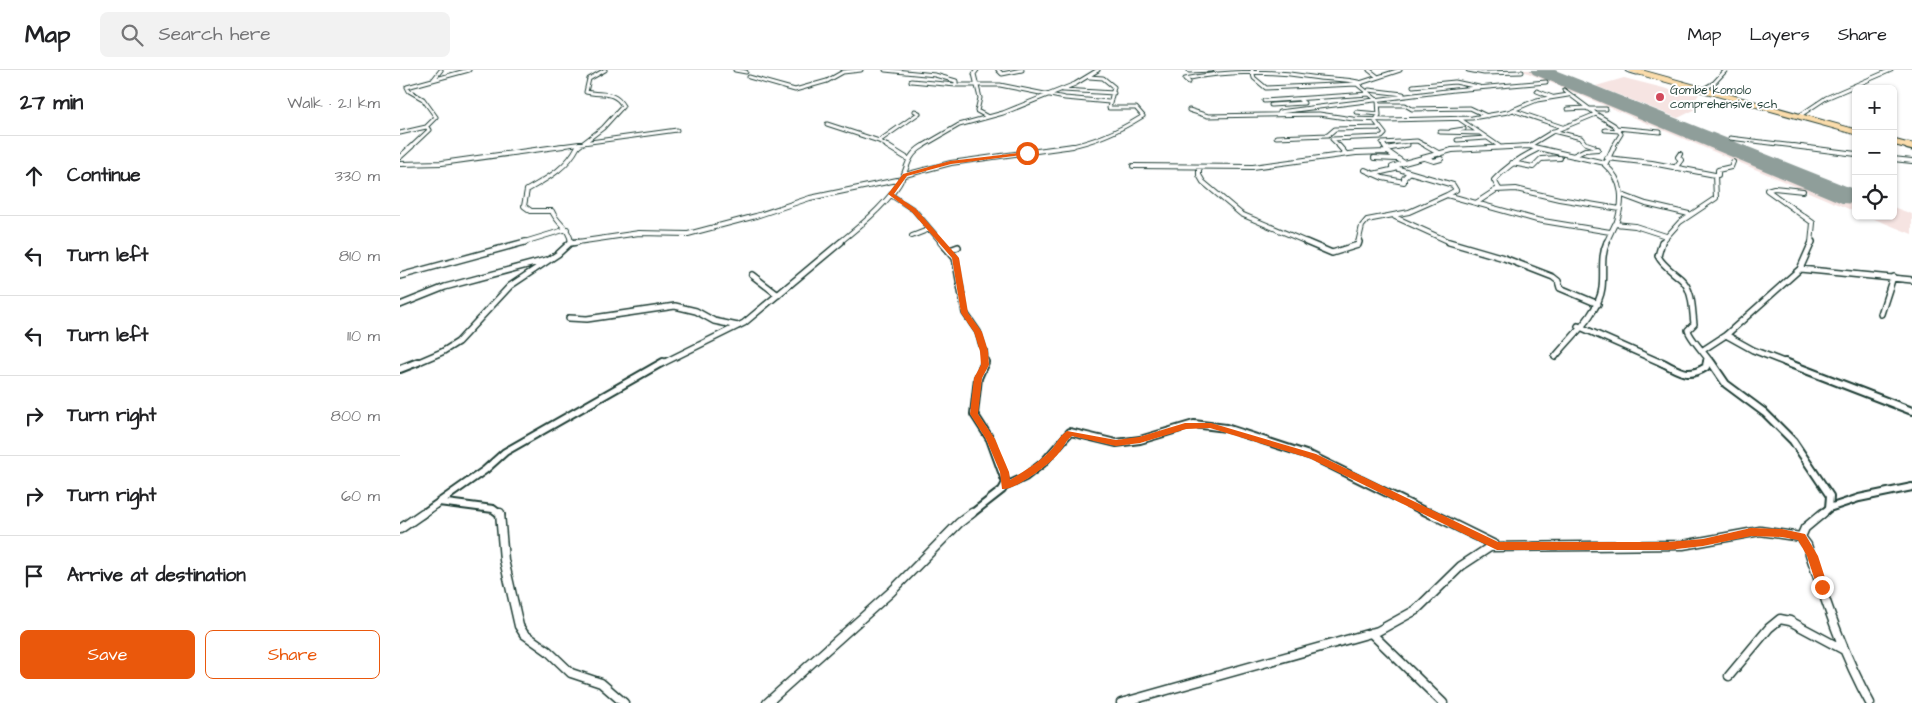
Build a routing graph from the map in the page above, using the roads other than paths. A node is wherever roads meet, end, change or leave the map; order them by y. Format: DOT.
graph roads {
  1 [pos="441,70"];
  2 [pos="469,70"];
  3 [pos="605,70"];
  4 [pos="735,70"];
  5 [pos="861,70"];
  6 [pos="885,70"];
  7 [pos="977,70"];
  8 [pos="998,70"];
  9 [pos="1022,70"];
  10 [pos="1098,70"];
  11 [pos="1212,70"];
  12 [pos="1368,70"];
  13 [pos="1400,70"];
  14 [pos="1468,70"];
  15 [pos="1627,70"];
  16 [pos="1632,70"];
  17 [pos="1726,70"];
  18 [pos="1879,70"];
  19 [pos="901,71"];
  20 [pos="1189,71"];
  21 [pos="1252,71"];
  22 [pos="1395,71"];
  23 [pos="1890,71"];
  24 [pos="746,72"];
  25 [pos="1522,72"];
  26 [pos="1087,76"];
  27 [pos="749,77"];
  28 [pos="1378,77"];
  29 [pos="434,79"];
  30 [pos="911,81"];
  31 [pos="1189,82"];
  32 [pos="1546,82"];
  33 [pos="1362,83"];
  34 [pos="1492,83"];
  35 [pos="975,84"];
  36 [pos="1356,84"];
  37 [pos="956,85"];
  38 [pos="1475,85"];
  39 [pos="409,86"];
  40 [pos="403,87"];
  41 [pos="1414,87"];
  42 [pos="1423,87"];
  43 [pos="1431,87"];
  44 [pos="1484,87"];
  45 [pos="1060,90"];
  46 [pos="1564,90"];
  47 [pos="1702,90"];
  48 [pos="1537,91"];
  49 [pos="1114,92"];
  50 [pos="1369,92"];
  51 [pos="1428,93"];
  52 [pos="1048,94"];
  53 [pos="1568,95"];
  54 [pos="1410,96"];
  55 [pos="1552,97"];
  56 [pos="1420,98"];
  57 [pos="1299,99"];
  58 [pos="1377,100"];
  59 [pos="1528,100"];
  60 [pos="1264,101"];
  61 [pos="1109,102"];
  62 [pos="1271,105"];
  63 [pos="1526,105"];
  64 [pos="1379,106"];
  65 [pos="1587,108"];
  66 [pos="1567,109"];
  67 [pos="1189,110"];
  68 [pos="915,111"];
  69 [pos="1515,111"];
  70 [pos="1280,112"];
  71 [pos="1356,112"];
  72 [pos="1285,114"];
  73 [pos="1316,114"];
  74 [pos="1379,114"];
  75 [pos="1596,114"];
  76 [pos="1486,116"];
  77 [pos="1800,116"];
  78 [pos="988,117"];
  79 [pos="1458,118"];
  80 [pos="1377,119"];
  81 [pos="827,124"];
  82 [pos="427,127"];
  83 [pos="1562,127"];
  84 [pos="1380,128"];
  85 [pos="1464,129"];
  86 [pos="1617,129"];
  87 [pos="677,130"];
  88 [pos="1605,130"];
  89 [pos="1553,131"];
  90 [pos="400,132"];
  91 [pos="1434,132"];
  92 [pos="1440,132"];
  93 [pos="1480,132"];
  94 [pos="1660,132"];
  95 [pos="1852,132"];
  96 [pos="1852,132"];
  97 [pos="1328,135"];
  98 [pos="1276,137"];
  99 [pos="1486,138"];
  100 [pos="1730,138"];
  101 [pos="1335,139"];
  102 [pos="1457,140"];
  103 [pos="879,141"];
  104 [pos="1587,144"];
  105 [pos="1897,144"];
  106 [pos="579,145"];
  107 [pos="1408,145"];
  108 [pos="1529,146"];
  109 [pos="1594,146"];
  110 [pos="1501,147"];
  111 [pos="1912,148"];
  112 [pos="1538,149"];
  113 [pos="1598,149"];
  114 [pos="1587,150"];
  115 [pos="1387,151"];
  116 [pos="1852,153"];
  117 [pos="1346,154"];
  118 [pos="1440,154"];
  119 [pos="1617,154"];
  120 [pos="1680,154"];
  121 [pos="1573,156"];
  122 [pos="400,157"];
  123 [pos="1374,158"];
  124 [pos="1425,158"];
  125 [pos="1560,158"];
  126 [pos="1607,158"];
  127 [pos="908,159"];
  128 [pos="1396,159"];
  129 [pos="1441,159"];
  130 [pos="1613,159"];
  131 [pos="1897,160"];
  132 [pos="1636,161"];
  133 [pos="1733,162"];
  134 [pos="1912,162"];
  135 [pos="1404,163"];
  136 [pos="1512,163"];
  137 [pos="1605,163"];
  138 [pos="400,164"];
  139 [pos="1133,166"];
  140 [pos="1198,168"];
  141 [pos="1395,168"];
  142 [pos="1645,168"];
  143 [pos="1675,168"];
  144 [pos="1366,172"];
  145 [pos="1409,173"];
  146 [pos="1372,174"];
  147 [pos="1715,175"];
  148 [pos="904,177"];
  149 [pos="1499,189"];
  150 [pos="1803,191"];
  151 [pos="891,194"];
  152 [pos="1447,195"];
  153 [pos="1622,195"];
  154 [pos="1476,203"];
  155 [pos="1620,209"];
  156 [pos="1689,214"];
  157 [pos="1396,215"];
  158 [pos="1616,224"];
  159 [pos="567,229"];
  160 [pos="930,229"];
  161 [pos="1610,232"];
  162 [pos="912,236"];
  163 [pos="1666,236"];
  164 [pos="571,243"];
  165 [pos="958,247"];
  166 [pos="950,250"];
  167 [pos="555,258"];
  168 [pos="1800,269"];
  169 [pos="752,274"];
  170 [pos="400,276"];
  171 [pos="1893,277"];
  172 [pos="1912,280"];
  173 [pos="778,295"];
  174 [pos="400,304"];
  175 [pos="1598,304"];
  176 [pos="1881,314"];
  177 [pos="569,318"];
  178 [pos="738,326"];
  179 [pos="1578,326"];
  180 [pos="1726,335"];
  181 [pos="1704,350"];
  182 [pos="1555,357"];
  183 [pos="1707,358"];
  184 [pos="400,369"];
  185 [pos="1912,411"];
  186 [pos="1006,486"];
  187 [pos="1912,487"];
  188 [pos="439,502"];
  189 [pos="1829,508"];
  190 [pos="400,529"];
  191 [pos="1801,537"];
  192 [pos="1497,546"];
  193 [pos="1371,633"];
  194 [pos="1844,650"];
  195 [pos="1729,676"];
  196 [pos="624,703"];
  197 [pos="767,703"];
  198 [pos="1121,703"];
  199 [pos="1443,703"];
  200 [pos="1870,703"];
  1 -- 29 [label="street"];
  2 -- 29 [label="street"];
  3 -- 106 [label="street"];
  4 -- 24 [label="street"];
  5 -- 27 [label="street"];
  6 -- 19 [label="street"];
  7 -- 35 [label="street"];
  8 -- 9 [label="street"];
  10 -- 26 [label="street"];
  11 -- 20 [label="street"];
  12 -- 28 [label="street"];
  13 -- 22 [label="street"];
  14 -- 25 [label="street"];
  15 -- 95 [label="street"];
  16 -- 47 [label="highway"];
  17 -- 47 [label="street"];
  18 -- 23 [label="street"];
  19 -- 37 [label="street"];
  21 -- 31 [label="street"];
  21 -- 33 [label="street"];
  21 -- 36 [label="street"];
  22 -- 28 [label="street"];
  23 -- 77 [label="street"];
  26 -- 45 [label="street"];
  26 -- 49 [label="street"];
  28 -- 33 [label="street"];
  29 -- 39 [label="street"];
  30 -- 37 [label="street"];
  32 -- 44 [label="street"];
  33 -- 36 [label="street"];
  34 -- 38 [label="street"];
  35 -- 37 [label="street"];
  35 -- 52 [label="street"];
  35 -- 78 [label="street"];
  36 -- 50 [label="street"];
  38 -- 42 [label="street"];
  38 -- 44 [label="street"];
  39 -- 40 [label="street"];
  39 -- 82 [label="street"];
  41 -- 42 [label="street"];
  42 -- 43 [label="street"];
  42 -- 51 [label="street"];
  44 -- 51 [label="street"];
  45 -- 49 [label="street"];
  45 -- 52 [label="street"];
  46 -- 53 [label="street"];
  47 -- 77 [label="highway"];
  48 -- 55 [label="street"];
  49 -- 61 [label="street"];
  50 -- 54 [label="street"];
  50 -- 57 [label="street"];
  50 -- 58 [label="street"];
  51 -- 54 [label="street"];
  52 -- 61 [label="street"];
  52 -- 78 [label="street"];
  53 -- 55 [label="street"];
  53 -- 65 [label="street"];
  54 -- 56 [label="street"];
  54 -- 58 [label="street"];
  55 -- 63 [label="street"];
  57 -- 60 [label="street"];
  57 -- 62 [label="street"];
  58 -- 64 [label="street"];
  58 -- 70 [label="street"];
  59 -- 63 [label="street"];
  61 -- 148 [label="street"];
  63 -- 69 [label="street"];
  64 -- 74 [label="street"];
  64 -- 76 [label="street"];
  65 -- 66 [label="street"];
  65 -- 75 [label="street"];
  65 -- 75 [label="street"];
  67 -- 73 [label="street"];
  68 -- 103 [label="street"];
  69 -- 76 [label="street"];
  69 -- 83 [label="street"];
  71 -- 74 [label="street"];
  72 -- 73 [label="street"];
  73 -- 80 [label="street"];
  74 -- 80 [label="street"];
  75 -- 83 [label="street"];
  75 -- 86 [label="street"];
  76 -- 79 [label="street"];
  77 -- 96 [label="highway"];
  78 -- 127 [label="street"];
  79 -- 80 [label="street"];
  79 -- 93 [label="street"];
  80 -- 84 [label="street"];
  81 -- 103 [label="street"];
  82 -- 90 [label="street"];
  82 -- 122 [label="street"];
  83 -- 89 [label="street"];
  84 -- 97 [label="street"];
  84 -- 101 [label="street"];
  85 -- 92 [label="street"];
  86 -- 88 [label="street"];
  86 -- 94 [label="street"];
  86 -- 126 [label="street"];
  87 -- 106 [label="street"];
  89 -- 104 [label="street"];
  89 -- 108 [label="street"];
  91 -- 92 [label="street"];
  92 -- 93 [label="street"];
  93 -- 99 [label="street"];
  97 -- 98 [label="street"];
  97 -- 101 [label="street"];
  99 -- 102 [label="street"];
  99 -- 110 [label="street"];
  100 -- 116 [label="street"];
  101 -- 117 [label="street"];
  103 -- 127 [label="street"];
  104 -- 109 [label="street"];
  104 -- 114 [label="street"];
  105 -- 111 [label="highway"];
  106 -- 138 [label="street"];
  106 -- 159 [label="street"];
  107 -- 115 [label="street"];
  108 -- 110 [label="street"];
  108 -- 112 [label="street"];
  110 -- 118 [label="street"];
  112 -- 121 [label="street"];
  112 -- 136 [label="street"];
  113 -- 114 [label="street"];
  114 -- 121 [label="street"];
  115 -- 117 [label="street"];
  115 -- 118 [label="street"];
  115 -- 128 [label="street"];
  117 -- 140 [label="street"];
  118 -- 124 [label="street"];
  119 -- 130 [label="street"];
  120 -- 143 [label="street"];
  121 -- 137 [label="street"];
  123 -- 128 [label="street"];
  124 -- 129 [label="street"];
  124 -- 135 [label="street"];
  125 -- 136 [label="street"];
  126 -- 130 [label="street"];
  126 -- 137 [label="street"];
  127 -- 148 [label="street"];
  128 -- 135 [label="street"];
  130 -- 132 [label="street"];
  131 -- 134 [label="street"];
  132 -- 142 [label="street"];
  132 -- 143 [label="street"];
  133 -- 147 [label="street"];
  135 -- 141 [label="street"];
  136 -- 149 [label="street"];
  137 -- 153 [label="street"];
  139 -- 140 [label="street"];
  140 -- 157 [label="street"];
  141 -- 145 [label="street"];
  141 -- 146 [label="street"];
  143 -- 147 [label="street"];
  144 -- 146 [label="street"];
  145 -- 146 [label="street"];
  145 -- 152 [label="street"];
  147 -- 156 [label="street"];
  148 -- 151 [label="street"];
  148 -- 164 [label="street"];
  149 -- 154 [label="street"];
  149 -- 155 [label="street"];
  150 -- 168 [label="street"];
  151 -- 160 [label="street"];
  151 -- 173 [label="street"];
  152 -- 154 [label="street"];
  152 -- 157 [label="street"];
  153 -- 155 [label="street"];
  153 -- 156 [label="street"];
  154 -- 161 [label="street"];
  155 -- 158 [label="street"];
  156 -- 163 [label="street"];
  157 -- 175 [label="street"];
  158 -- 161 [label="street"];
  158 -- 163 [label="street"];
  159 -- 164 [label="street"];
  159 -- 170 [label="street"];
  160 -- 162 [label="street"];
  160 -- 166 [label="street"];
  161 -- 175 [label="street"];
  163 -- 181 [label="street"];
  164 -- 167 [label="street"];
  165 -- 166 [label="street"];
  166 -- 186 [label="street"];
  167 -- 174 [label="street"];
  167 -- 184 [label="street"];
  168 -- 171 [label="street"];
  168 -- 180 [label="street"];
  169 -- 173 [label="street"];
  171 -- 172 [label="street"];
  171 -- 176 [label="street"];
  173 -- 178 [label="street"];
  175 -- 179 [label="street"];
  177 -- 178 [label="street"];
  178 -- 188 [label="street"];
  179 -- 182 [label="street"];
  179 -- 183 [label="street"];
  180 -- 181 [label="street"];
  180 -- 185 [label="street"];
  181 -- 183 [label="street"];
  183 -- 189 [label="street"];
  186 -- 192 [label="street"];
  186 -- 197 [label="street"];
  187 -- 189 [label="street"];
  188 -- 190 [label="street"];
  188 -- 196 [label="street"];
  189 -- 191 [label="street"];
  191 -- 192 [label="street"];
  191 -- 194 [label="street"];
  192 -- 193 [label="street"];
  193 -- 198 [label="street"];
  193 -- 199 [label="street"];
  194 -- 195 [label="street"];
  194 -- 200 [label="street"];
}
